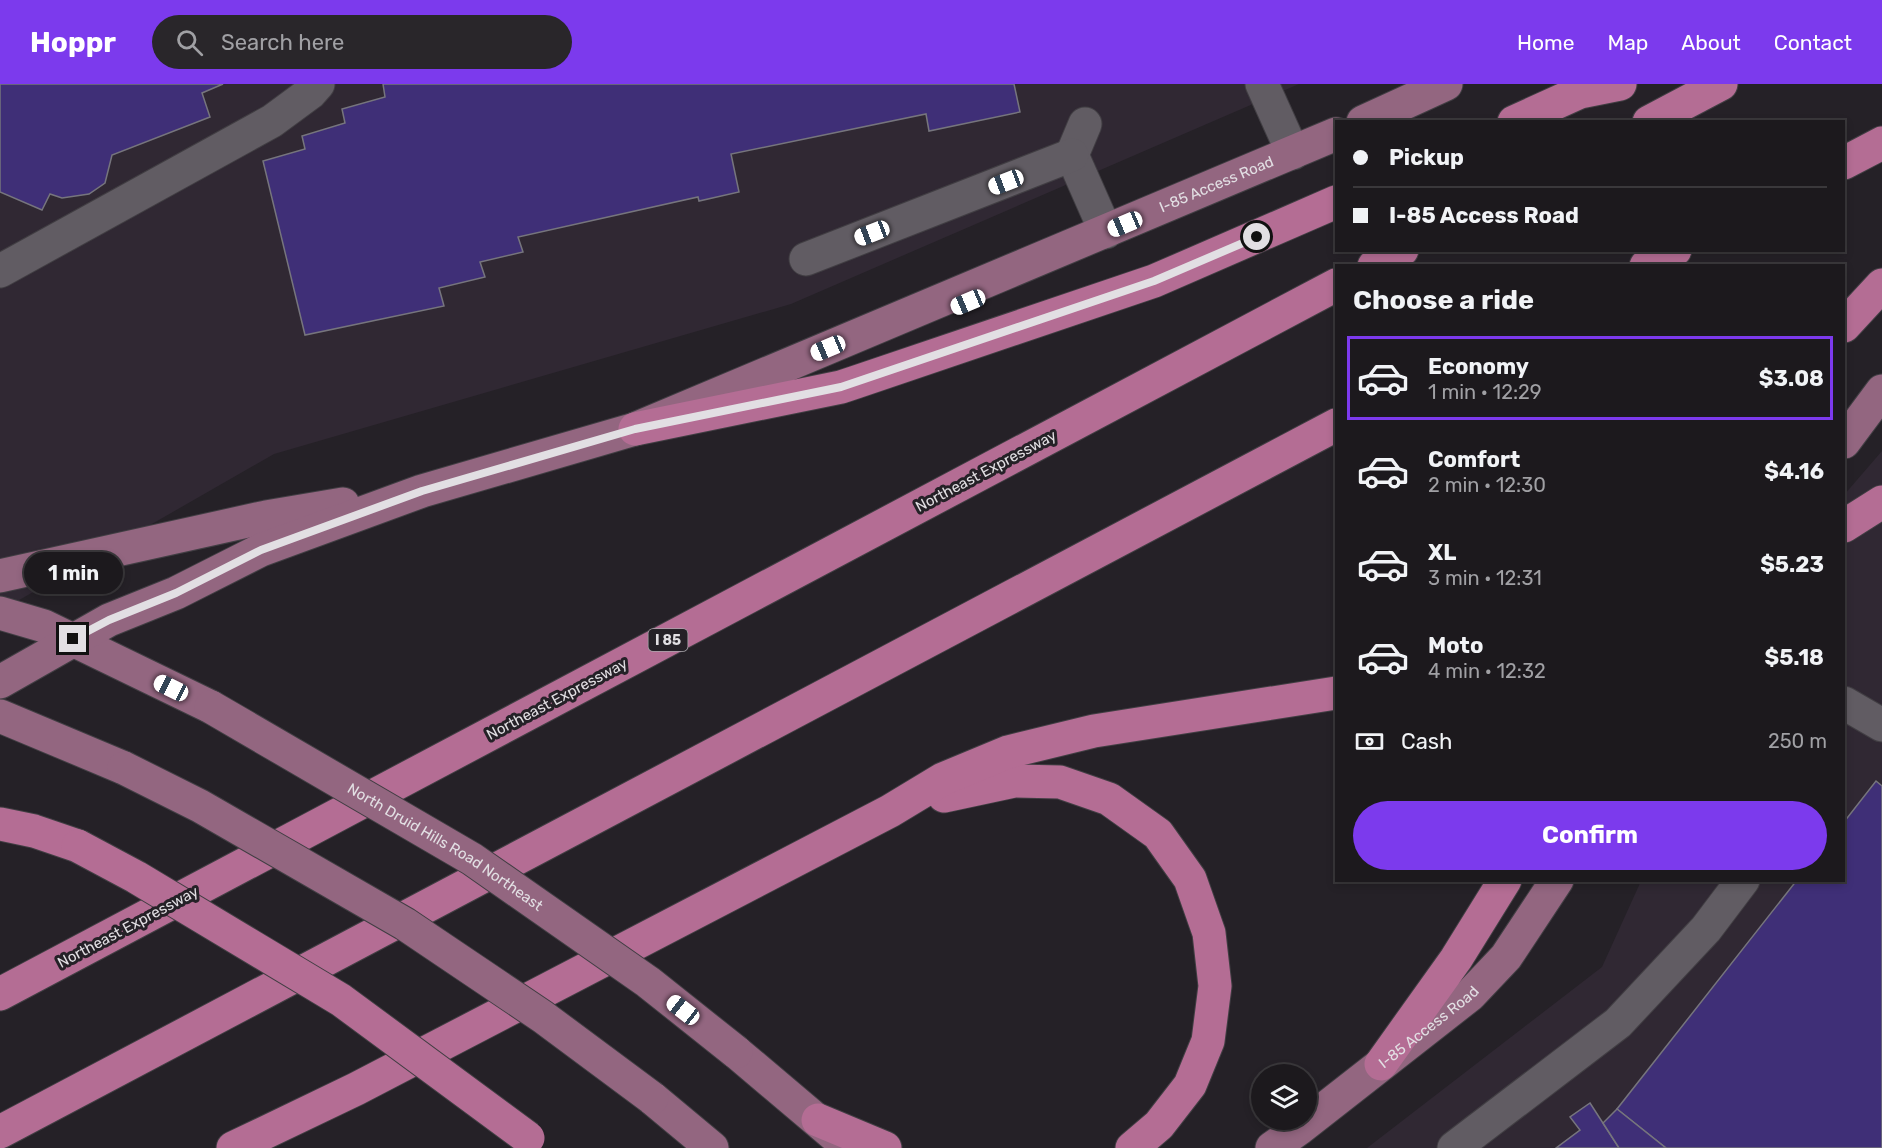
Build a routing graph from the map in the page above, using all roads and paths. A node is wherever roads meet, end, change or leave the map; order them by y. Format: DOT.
graph roads {
  1 [pos="318,84"];
  2 [pos="1262,84"];
  3 [pos="1446,84"];
  4 [pos="1620,84"];
  5 [pos="1721,84"];
  6 [pos="1367,120"];
  7 [pos="1518,120"];
  8 [pos="1653,120"];
  9 [pos="1085,124"];
  10 [pos="1335,134"];
  11 [pos="1882,143"];
  12 [pos="1293,153"];
  13 [pos="1072,155"];
  14 [pos="1845,162"];
  15 [pos="1221,183"];
  16 [pos="1335,202"];
  17 [pos="1106,232"];
  18 [pos="1398,252"];
  19 [pos="1671,252"];
  20 [pos="806,260"];
  21 [pos="1378,264"];
  22 [pos="1650,264"];
  23 [pos="0,271"];
  24 [pos="1882,285"];
  25 [pos="1335,286"];
  26 [pos="1845,325"];
  27 [pos="856,382"];
  28 [pos="1882,391"];
  29 [pos="1335,426"];
  30 [pos="635,429"];
  31 [pos="1845,441"];
  32 [pos="422,491"];
  33 [pos="1882,502"];
  34 [pos="1845,525"];
  35 [pos="0,576"];
  36 [pos="0,614"];
  37 [pos="73,639"];
  38 [pos="0,682"];
  39 [pos="1335,693"];
  40 [pos="0,716"];
  41 [pos="890,811"];
  42 [pos="0,824"];
  43 [pos="1504,882"];
  44 [pos="1556,882"];
  45 [pos="1741,882"];
  46 [pos="0,994"];
  47 [pos="1381,1064"];
  48 [pos="818,1120"];
  49 [pos="0,1132"];
  50 [pos="535,1143"];
  51 [pos="233,1148"];
  52 [pos="712,1148"];
  53 [pos="850,1148"];
  54 [pos="885,1148"];
  55 [pos="1132,1148"];
  56 [pos="1272,1148"];
  57 [pos="1454,1148"];
  1 -- 23 [label="street"];
  2 -- 12 [label="street"];
  3 -- 6 [label="main road"];
  4 -- 7 [label="highway"];
  5 -- 8 [label="highway"];
  9 -- 13 [label="street"];
  10 -- 12 [label="main road, I-85 Access Road"];
  11 -- 14 [label="highway"];
  12 -- 15 [label="main road, I-85 Access Road"];
  13 -- 17 [label="street"];
  13 -- 20 [label="street"];
  15 -- 17 [label="main road, I-85 Access Road"];
  15 -- 27 [label="main road"];
  16 -- 27 [label="highway"];
  17 -- 30 [label="main road, I-85 Access Road"];
  18 -- 21 [label="highway"];
  19 -- 22 [label="highway"];
  24 -- 26 [label="highway"];
  25 -- 46 [label="highway, Northeast Expressway / I 85"];
  27 -- 30 [label="highway"];
  28 -- 31 [label="main road"];
  29 -- 49 [label="highway"];
  30 -- 32 [label="main road, I-85 Access Road"];
  32 -- 35 [label="main road"];
  32 -- 37 [label="main road, I-85 Access Road"];
  33 -- 34 [label="highway"];
  36 -- 37 [label="main road, North Druid Hills Road Northeast"];
  37 -- 38 [label="main road, I-85 Access Road"];
  37 -- 48 [label="main road, North Druid Hills Road Northeast, bridge"];
  39 -- 41 [label="highway"];
  40 -- 52 [label="main road, bridge"];
  41 -- 51 [label="highway"];
  41 -- 55 [label="highway"];
  42 -- 50 [label="highway, bridge"];
  43 -- 47 [label="highway"];
  44 -- 47 [label="main road, I-85 Access Road"];
  45 -- 57 [label="street"];
  47 -- 56 [label="main road, I-85 Access Road"];
  48 -- 53 [label="main road, North Druid Hills Road Northeast"];
  48 -- 54 [label="highway"];
}
